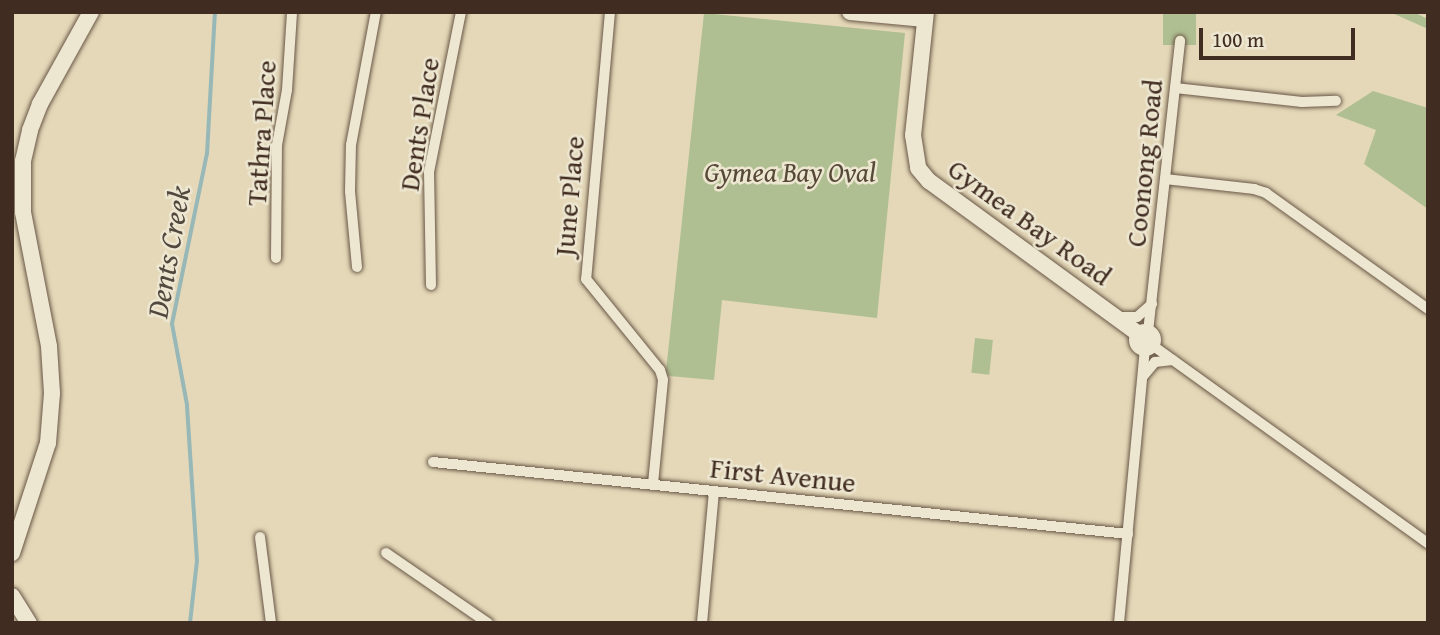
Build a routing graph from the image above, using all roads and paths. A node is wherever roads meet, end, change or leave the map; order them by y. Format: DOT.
graph roads {
  1 [pos="91,12"];
  2 [pos="292,12"];
  3 [pos="376,12"];
  4 [pos="461,12"];
  5 [pos="610,12"];
  6 [pos="850,12"];
  7 [pos="925,16"];
  8 [pos="1180,41"];
  9 [pos="1175,88"];
  10 [pos="1336,101"];
  11 [pos="1165,179"];
  12 [pos="276,258"];
  13 [pos="357,267"];
  14 [pos="431,285"];
  15 [pos="1152,304"];
  16 [pos="1428,309"];
  17 [pos="1115,317"];
  18 [pos="1146,340"];
  19 [pos="1173,360"];
  20 [pos="1143,376"];
  21 [pos="433,462"];
  22 [pos="653,483"];
  23 [pos="715,492"];
  24 [pos="1128,534"];
  25 [pos="260,537"];
  26 [pos="1428,543"];
  27 [pos="12,553"];
  28 [pos="387,553"];
  29 [pos="12,596"];
  30 [pos="29,623"];
  31 [pos="271,623"];
  32 [pos="488,623"];
  33 [pos="702,623"];
  34 [pos="1119,623"];
  1 -- 27 [label="street"];
  2 -- 12 [label="street, Tathra Place"];
  3 -- 13 [label="street"];
  4 -- 14 [label="street, Dents Place"];
  5 -- 22 [label="street, June Place"];
  6 -- 7 [label="street"];
  7 -- 17 [label="street, Gymea Bay Road"];
  8 -- 9 [label="street, Coonong Road"];
  9 -- 10 [label="street"];
  9 -- 11 [label="street, Coonong Road"];
  11 -- 15 [label="street, Coonong Road"];
  11 -- 16 [label="street"];
  15 -- 17 [label="street"];
  15 -- 18 [label="street, Coonong Road"];
  17 -- 18 [label="street, Gymea Bay Road"];
  18 -- 19 [label="street, Gymea Bay Road"];
  18 -- 20 [label="street, Coonong Road"];
  19 -- 20 [label="street"];
  19 -- 26 [label="street, Gymea Bay Road"];
  20 -- 24 [label="street, Coonong Road"];
  21 -- 22 [label="street, First Avenue"];
  22 -- 23 [label="street, First Avenue"];
  23 -- 24 [label="street, First Avenue"];
  23 -- 33 [label="street"];
  24 -- 34 [label="street, Coonong Road"];
  25 -- 31 [label="street"];
  28 -- 32 [label="street"];
  29 -- 30 [label="street"];
}
